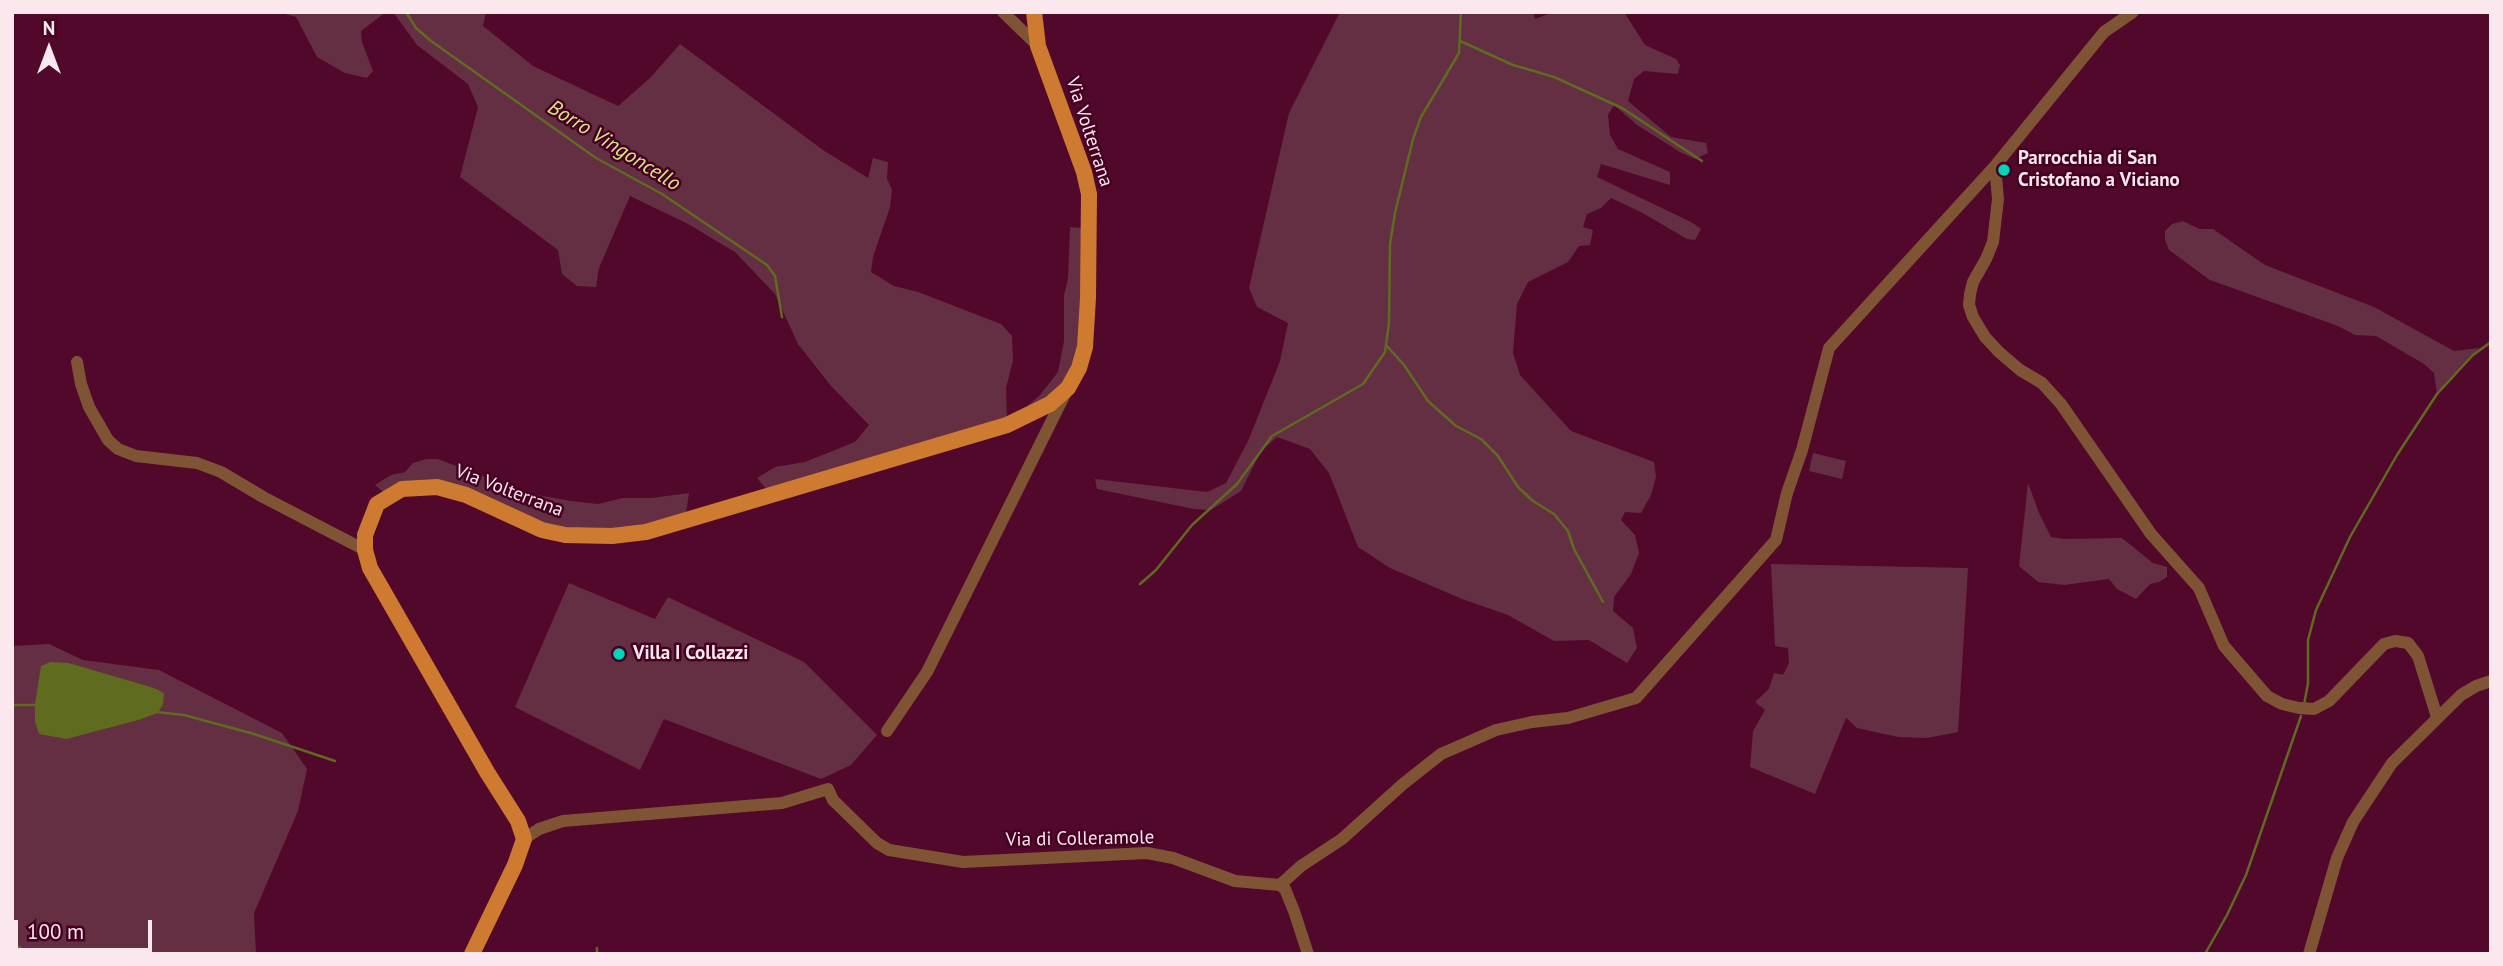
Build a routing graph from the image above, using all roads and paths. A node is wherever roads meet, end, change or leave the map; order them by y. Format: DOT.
graph roads {
  1 [pos="1003,12"];
  2 [pos="1034,12"];
  3 [pos="2133,12"];
  4 [pos="1038,46"];
  5 [pos="1995,166"];
  6 [pos="77,362"];
  7 [pos="1068,388"];
  8 [pos="365,550"];
  9 [pos="2491,681"];
  10 [pos="2437,717"];
  11 [pos="887,731"];
  12 [pos="524,839"];
  13 [pos="1280,885"];
  14 [pos="472,954"];
  15 [pos="1308,954"];
  16 [pos="2309,954"];
  1 -- 4 [label="street"];
  2 -- 4 [label="main road, Via Volterrana"];
  3 -- 5 [label="street"];
  4 -- 7 [label="main road, Via Volterrana"];
  5 -- 10 [label="street"];
  5 -- 13 [label="street"];
  6 -- 8 [label="street"];
  7 -- 8 [label="main road, Via Volterrana"];
  7 -- 11 [label="street, Via Volterrana"];
  8 -- 12 [label="main road"];
  9 -- 10 [label="street"];
  10 -- 16 [label="street"];
  12 -- 13 [label="street, Via di Colleramole"];
  12 -- 14 [label="main road"];
  13 -- 15 [label="street"];
}
